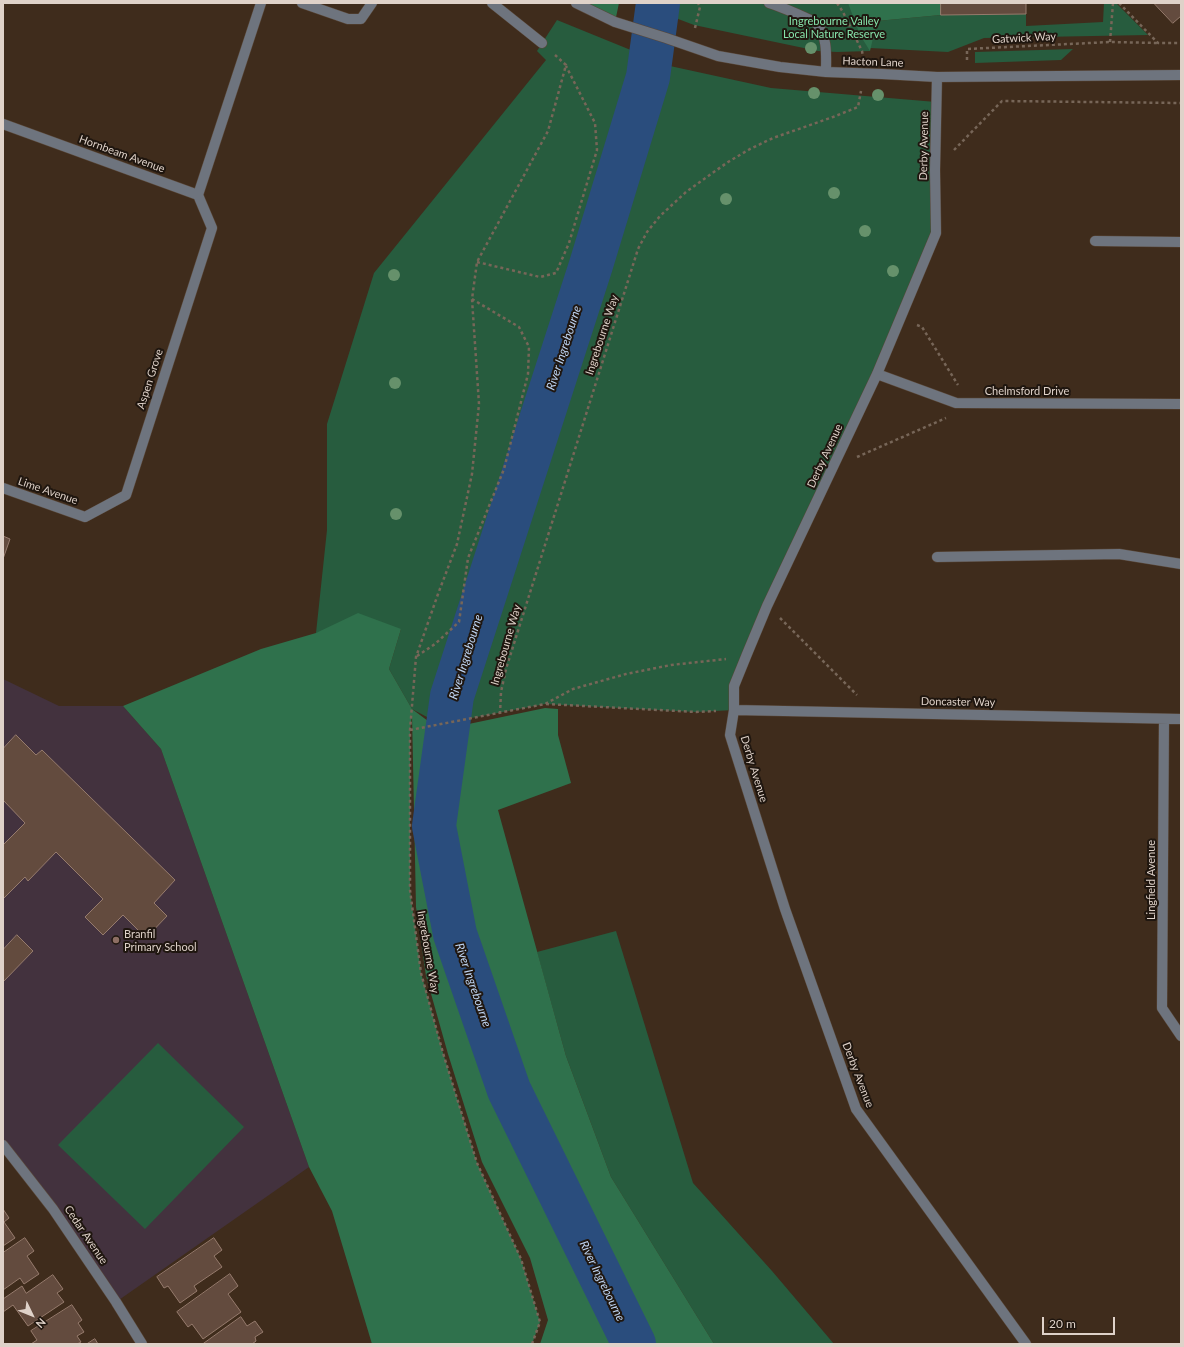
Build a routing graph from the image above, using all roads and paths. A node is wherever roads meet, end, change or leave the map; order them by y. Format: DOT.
graph roads {
  1 [pos="261,3"];
  2 [pos="302,3"];
  3 [pos="372,3"];
  4 [pos="492,3"];
  5 [pos="576,3"];
  6 [pos="698,3"];
  7 [pos="769,3"];
  8 [pos="837,3"];
  9 [pos="1113,3"];
  10 [pos="1118,3"];
  11 [pos="696,28"];
  12 [pos="1110,42"];
  13 [pos="542,43"];
  14 [pos="1158,43"];
  15 [pos="1181,43"];
  16 [pos="863,64"];
  17 [pos="566,66"];
  18 [pos="826,72"];
  19 [pos="1181,75"];
  20 [pos="937,77"];
  21 [pos="967,77"];
  22 [pos="861,92"];
  23 [pos="1181,103"];
  24 [pos="3,124"];
  25 [pos="934,170"];
  26 [pos="198,195"];
  27 [pos="1095,241"];
  28 [pos="1181,242"];
  29 [pos="477,262"];
  30 [pos="472,299"];
  31 [pos="877,374"];
  32 [pos="1181,404"];
  33 [pos="3,488"];
  34 [pos="85,517"];
  35 [pos="937,557"];
  36 [pos="1181,564"];
  37 [pos="767,606"];
  38 [pos="747,654"];
  39 [pos="416,657"];
  40 [pos="545,704"];
  41 [pos="734,710"];
  42 [pos="875,712"];
  43 [pos="500,714"];
  44 [pos="1164,719"];
  45 [pos="1181,719"];
  46 [pos="410,730"];
  47 [pos="1181,1036"];
  48 [pos="3,1145"];
  49 [pos="142,1344"];
  50 [pos="532,1344"];
  51 [pos="1026,1344"];
  1 -- 26 [label="street"];
  2 -- 3 [label="street"];
  4 -- 13 [label="street"];
  5 -- 18 [label="street, Hacton Lane"];
  6 -- 11 [label="path"];
  7 -- 18 [label="street"];
  8 -- 16 [label="path"];
  9 -- 12 [label="path"];
  10 -- 14 [label="path"];
  12 -- 14 [label="path, Gatwick Way"];
  12 -- 21 [label="path, Gatwick Way"];
  13 -- 17 [label="path"];
  14 -- 15 [label="path, Gatwick Way"];
  17 -- 29 [label="path"];
  17 -- 29 [label="path"];
  18 -- 20 [label="street, Hacton Lane"];
  19 -- 21 [label="street, Hacton Lane"];
  20 -- 21 [label="street, Hacton Lane"];
  20 -- 25 [label="street, Derby Avenue"];
  22 -- 43 [label="path, Ingrebourne Way"];
  23 -- 25 [label="path"];
  24 -- 26 [label="street, Hornbeam Avenue"];
  25 -- 31 [label="street, Derby Avenue"];
  26 -- 34 [label="street, Aspen Grove"];
  27 -- 28 [label="street"];
  29 -- 30 [label="path, Ingrebourne Way"];
  30 -- 39 [label="path, Ingrebourne Way"];
  30 -- 39 [label="path"];
  31 -- 32 [label="street, Chelmsford Drive"];
  31 -- 37 [label="street, Derby Avenue"];
  33 -- 34 [label="street, Lime Avenue"];
  35 -- 36 [label="street"];
  37 -- 38 [label="street, Derby Avenue"];
  37 -- 42 [label="path"];
  38 -- 40 [label="path"];
  38 -- 41 [label="street, Derby Avenue"];
  39 -- 46 [label="path, Ingrebourne Way"];
  40 -- 41 [label="path"];
  40 -- 43 [label="path"];
  41 -- 42 [label="street, Doncaster Way"];
  41 -- 51 [label="street, Derby Avenue"];
  42 -- 44 [label="street, Doncaster Way"];
  43 -- 46 [label="path"];
  44 -- 45 [label="street, Doncaster Way"];
  44 -- 47 [label="street, Lingfield Avenue"];
  46 -- 50 [label="path, Ingrebourne Way"];
  48 -- 49 [label="street, Cedar Avenue"];
}
